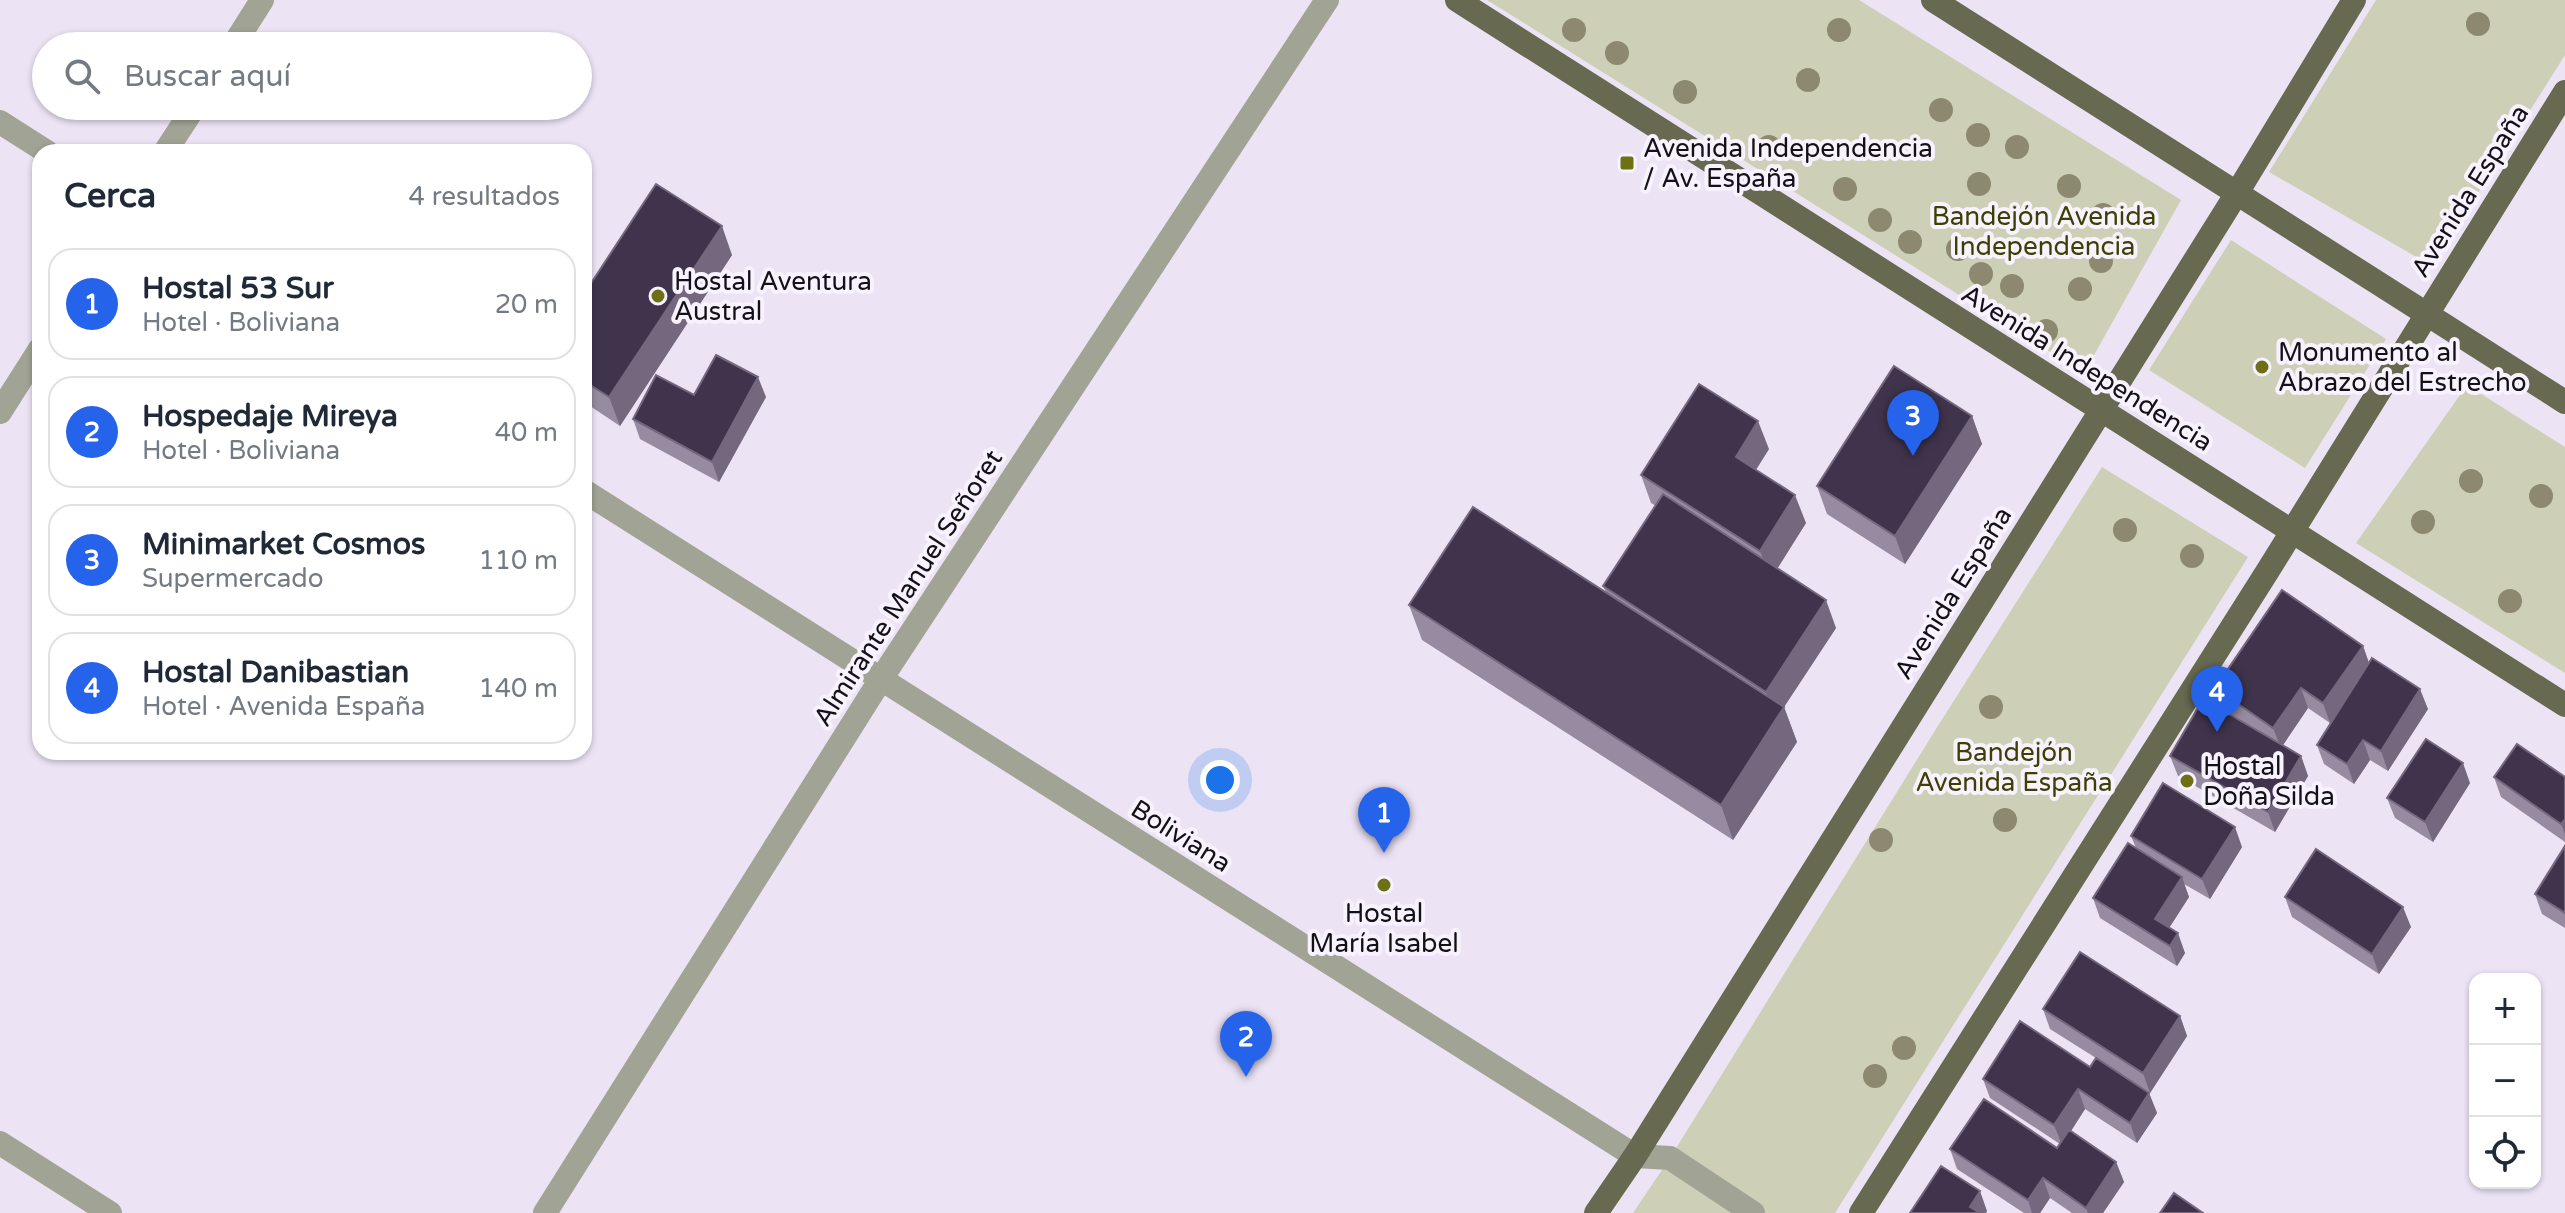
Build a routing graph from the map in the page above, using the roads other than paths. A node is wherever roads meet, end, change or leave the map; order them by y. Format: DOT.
graph roads {
  1 [pos="262,0"];
  2 [pos="1327,0"];
  3 [pos="1457,0"];
  4 [pos="1933,0"];
  5 [pos="2354,0"];
  6 [pos="242,32"];
  7 [pos="2565,92"];
  8 [pos="186,120"];
  9 [pos="0,122"];
  10 [pos="34,144"];
  11 [pos="170,144"];
  12 [pos="2237,193"];
  13 [pos="2426,314"];
  14 [pos="32,362"];
  15 [pos="2565,402"];
  16 [pos="2101,410"];
  17 [pos="0,412"];
  18 [pos="592,496"];
  19 [pos="2292,531"];
  20 [pos="881,679"];
  21 [pos="2565,705"];
  22 [pos="0,1143"];
  23 [pos="1635,1156"];
  24 [pos="110,1213"];
  25 [pos="545,1213"];
  26 [pos="1596,1213"];
  27 [pos="1753,1213"];
  28 [pos="1861,1213"];
  1 -- 6 [label="street"];
  2 -- 20 [label="street, Almirante Manuel Señoret"];
  3 -- 16 [label="main road, Avenida Independencia"];
  4 -- 12 [label="main road"];
  5 -- 12 [label="main road, Avenida España"];
  7 -- 13 [label="main road, Avenida España"];
  8 -- 11 [label="street"];
  9 -- 10 [label="street"];
  12 -- 13 [label="main road"];
  12 -- 16 [label="main road, Avenida España"];
  13 -- 15 [label="main road"];
  13 -- 19 [label="main road, Avenida España"];
  14 -- 17 [label="street"];
  16 -- 19 [label="main road, Avenida Independencia"];
  16 -- 23 [label="main road, Avenida España"];
  18 -- 20 [label="street, Boliviana"];
  19 -- 21 [label="main road, Avenida Independencia"];
  19 -- 28 [label="main road, Avenida España"];
  20 -- 23 [label="street, Boliviana"];
  20 -- 25 [label="street, Almirante Manuel Señoret"];
  22 -- 24 [label="street"];
  23 -- 26 [label="main road, Avenida España"];
  23 -- 27 [label="street, Boliviana"];
}
